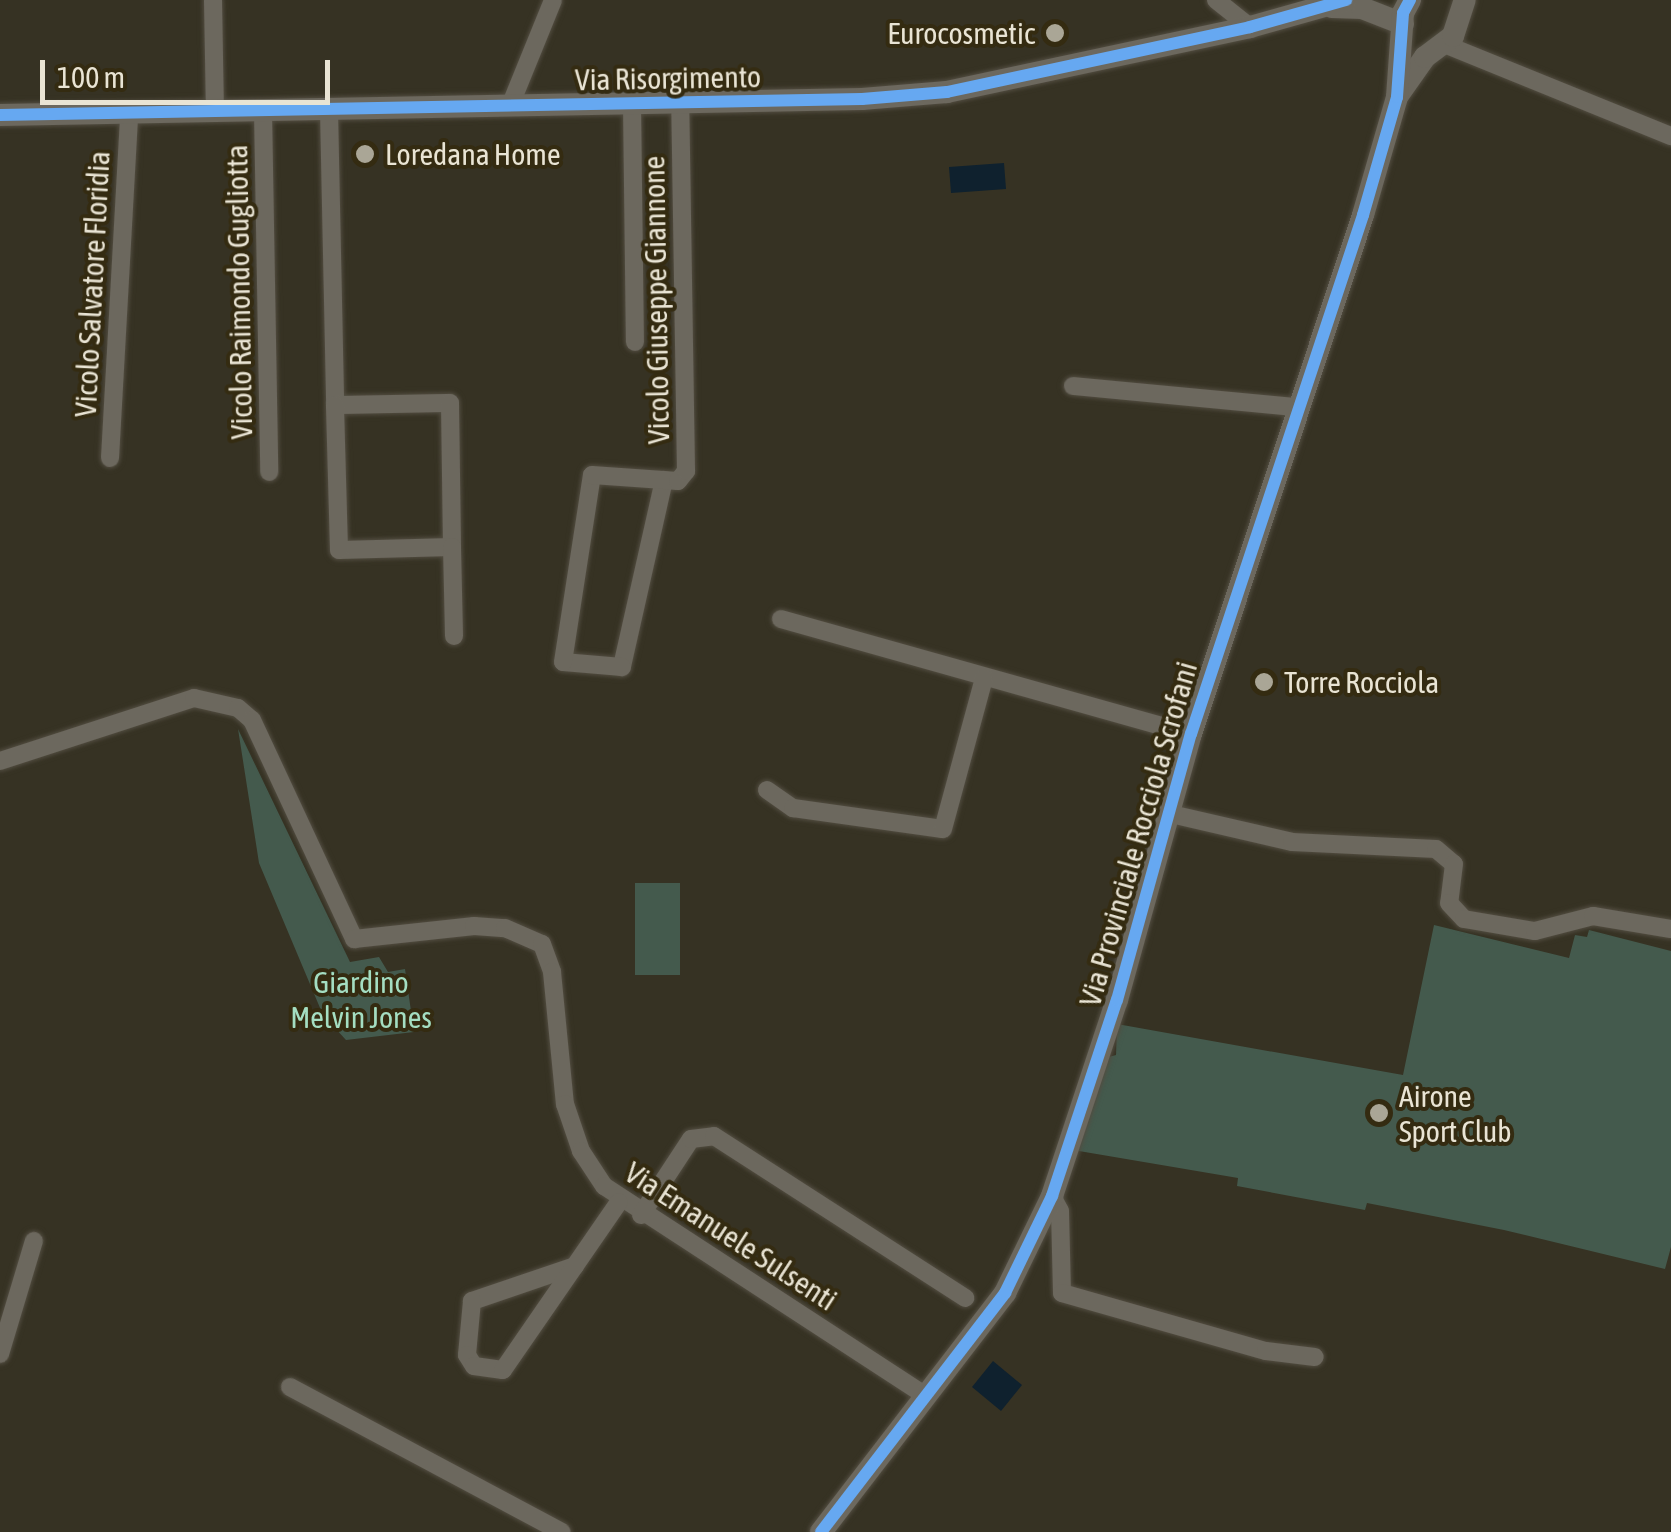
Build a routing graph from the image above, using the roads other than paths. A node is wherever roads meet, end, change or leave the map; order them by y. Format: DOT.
graph roads {
  1 [pos="213,0"];
  2 [pos="553,0"];
  3 [pos="1216,0"];
  4 [pos="1410,0"];
  5 [pos="1337,3"];
  6 [pos="1459,9"];
  7 [pos="1250,27"];
  8 [pos="1404,27"];
  9 [pos="1442,45"];
  10 [pos="1491,59"];
  11 [pos="1397,97"];
  12 [pos="680,102"];
  13 [pos="632,103"];
  14 [pos="510,106"];
  15 [pos="329,110"];
  16 [pos="263,111"];
  17 [pos="214,112"];
  18 [pos="129,113"];
  19 [pos="0,115"];
  20 [pos="1671,136"];
  21 [pos="635,342"];
  22 [pos="1072,386"];
  23 [pos="335,405"];
  24 [pos="1296,407"];
  25 [pos="110,458"];
  26 [pos="270,472"];
  27 [pos="664,480"];
  28 [pos="452,547"];
  29 [pos="782,619"];
  30 [pos="454,636"];
  31 [pos="984,678"];
  32 [pos="1191,734"];
  33 [pos="0,760"];
  34 [pos="767,790"];
  35 [pos="1171,814"];
  36 [pos="1671,929"];
  37 [pos="1052,1196"];
  38 [pos="620,1202"];
  39 [pos="641,1216"];
  40 [pos="34,1240"];
  41 [pos="575,1266"];
  42 [pos="965,1298"];
  43 [pos="0,1354"];
  44 [pos="1314,1357"];
  45 [pos="290,1387"];
  46 [pos="926,1396"];
  47 [pos="562,1532"];
  48 [pos="821,1532"];
  1 -- 17 [label="street"];
  2 -- 14 [label="street"];
  3 -- 7 [label="street"];
  4 -- 8 [label="street"];
  5 -- 7 [label="street, Via Risorgimento"];
  5 -- 8 [label="street"];
  6 -- 9 [label="street"];
  6 -- 10 [label="street"];
  7 -- 12 [label="street, Via Risorgimento"];
  8 -- 9 [label="street"];
  8 -- 11 [label="street"];
  9 -- 10 [label="street"];
  9 -- 11 [label="street"];
  10 -- 20 [label="street"];
  11 -- 24 [label="street, Via Provinciale Rocciola Scrofani"];
  12 -- 13 [label="street, Via Risorgimento"];
  12 -- 27 [label="street, Vicolo Giuseppe Giannone"];
  13 -- 14 [label="street, Via Risorgimento"];
  13 -- 21 [label="street"];
  14 -- 15 [label="street, Via Risorgimento"];
  15 -- 16 [label="street, Via Risorgimento"];
  15 -- 23 [label="street"];
  16 -- 17 [label="street, Via Risorgimento"];
  16 -- 26 [label="street, Vicolo Raimondo Gugliotta"];
  17 -- 18 [label="street, Via Risorgimento"];
  18 -- 19 [label="street, Via Risorgimento"];
  18 -- 25 [label="street, Vicolo Salvatore Floridia"];
  22 -- 24 [label="street"];
  23 -- 28 [label="street"];
  23 -- 28 [label="street"];
  24 -- 32 [label="street, Via Provinciale Rocciola Scrofani"];
  27 -- 27 [label="street, Vicolo Giuseppe Giannone"];
  28 -- 30 [label="street"];
  29 -- 31 [label="street"];
  31 -- 32 [label="street"];
  31 -- 34 [label="street"];
  32 -- 35 [label="street, Via Provinciale Rocciola Scrofani"];
  33 -- 38 [label="street, Via Emanuele Sulsenti"];
  35 -- 36 [label="street"];
  35 -- 37 [label="street, Via Provinciale Rocciola Scrofani"];
  37 -- 44 [label="street"];
  37 -- 46 [label="street, Via Provinciale Rocciola Scrofani"];
  38 -- 39 [label="street, Via Emanuele Sulsenti"];
  38 -- 41 [label="street"];
  39 -- 42 [label="street"];
  39 -- 46 [label="street, Via Emanuele Sulsenti"];
  40 -- 43 [label="street"];
  41 -- 41 [label="street"];
  45 -- 47 [label="street"];
  46 -- 48 [label="street, Via Provinciale Rocciola Scrofani"];
}
